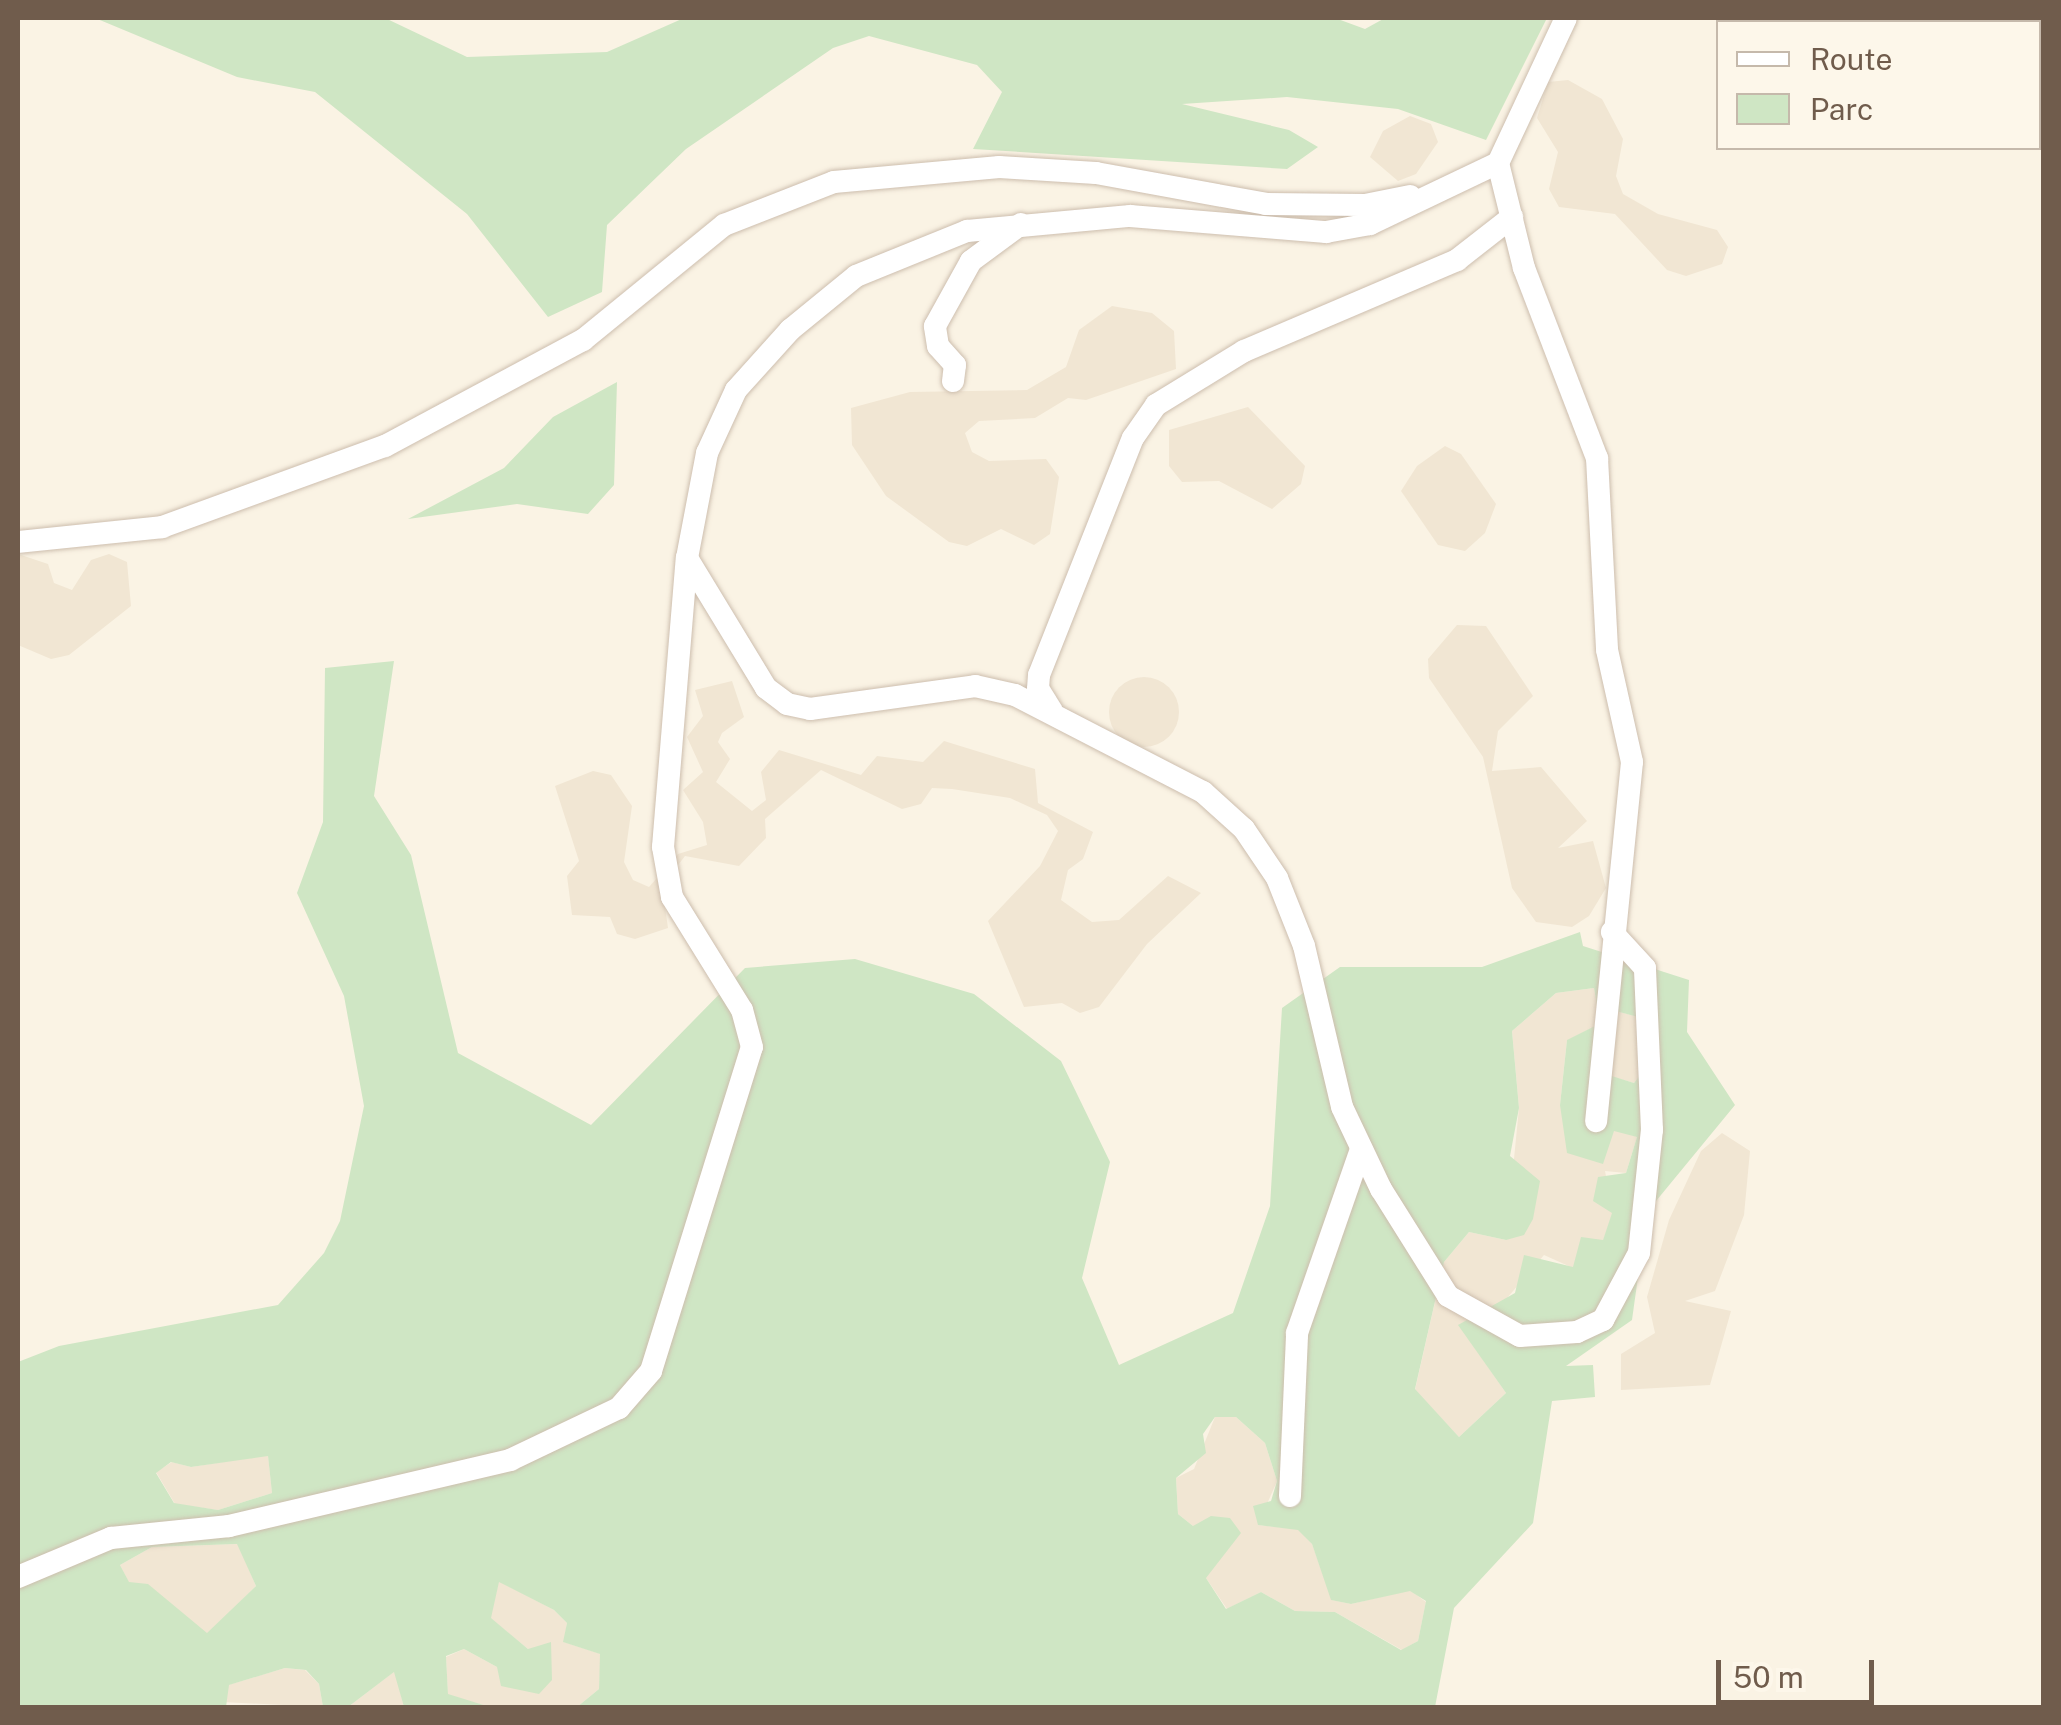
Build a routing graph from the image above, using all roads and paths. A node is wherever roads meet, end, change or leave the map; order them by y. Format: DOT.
graph roads {
  1 [pos="1566,18"];
  2 [pos="1498,164"];
  3 [pos="1443,190"];
  4 [pos="1512,217"];
  5 [pos="1024,222"];
  6 [pos="954,382"];
  7 [pos="18,542"];
  8 [pos="687,558"];
  9 [pos="1056,716"];
  10 [pos="1612,932"];
  11 [pos="1596,1121"];
  12 [pos="1361,1149"];
  13 [pos="1290,1496"];
  14 [pos="18,1577"];
  1 -- 2 [label="street"];
  2 -- 3 [label="street"];
  2 -- 4 [label="street"];
  3 -- 5 [label="street"];
  3 -- 7 [label="street"];
  4 -- 9 [label="street"];
  4 -- 10 [label="street"];
  5 -- 6 [label="street"];
  5 -- 8 [label="street"];
  8 -- 9 [label="street"];
  8 -- 14 [label="street"];
  9 -- 12 [label="street"];
  10 -- 11 [label="street"];
  10 -- 12 [label="street"];
  12 -- 13 [label="street"];
}
